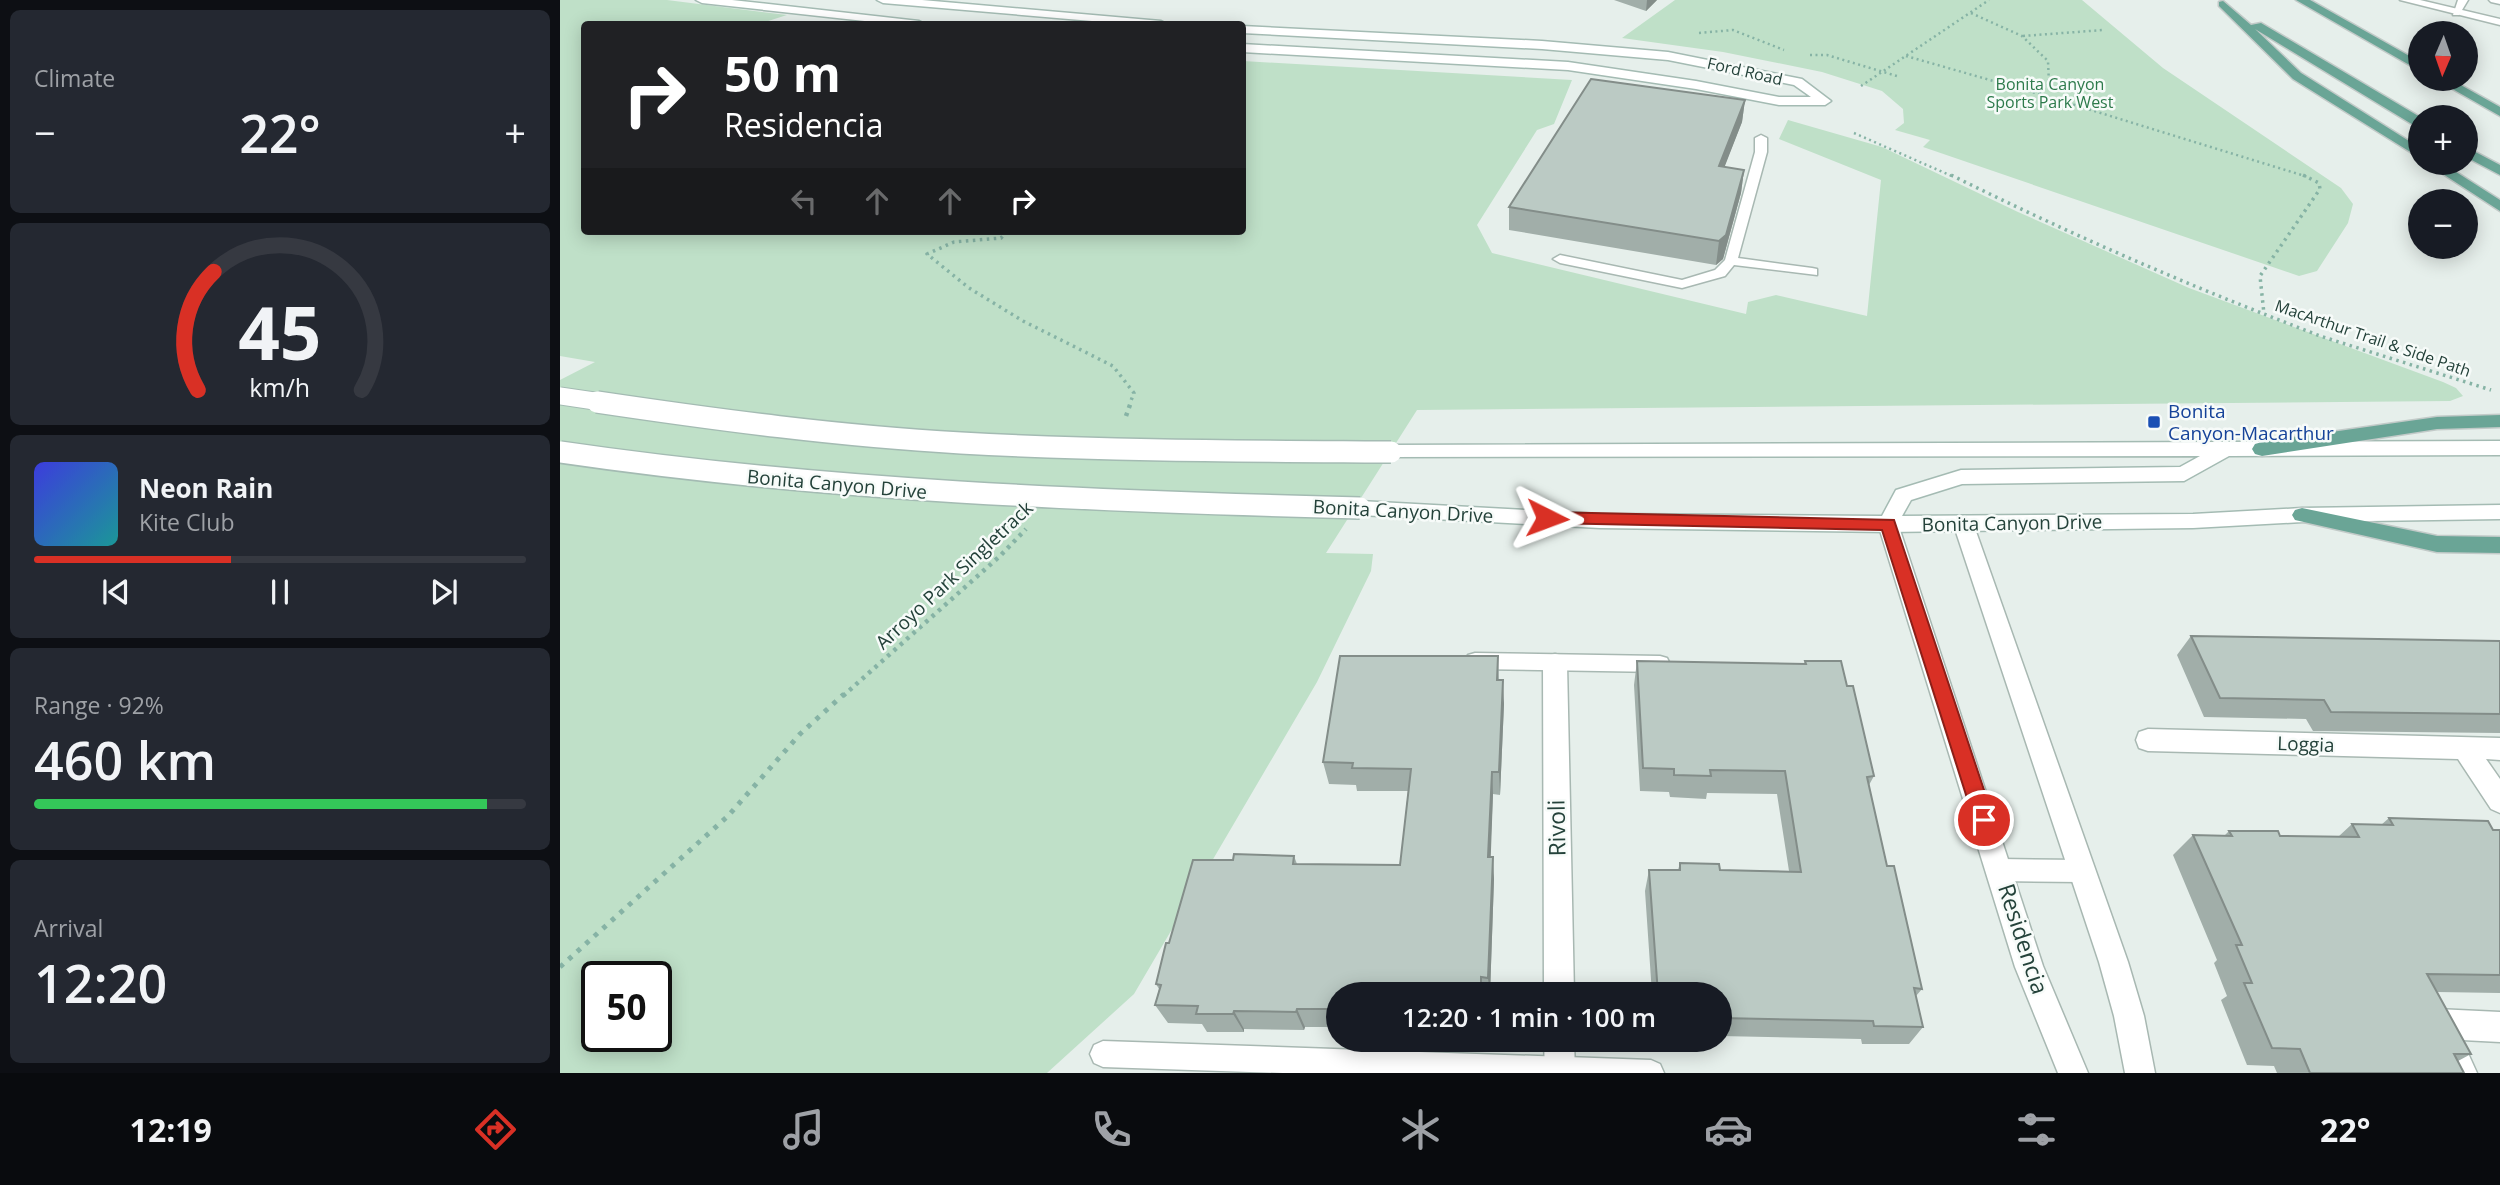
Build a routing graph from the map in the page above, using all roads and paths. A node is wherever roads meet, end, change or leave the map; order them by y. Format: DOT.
graph roads {
  1 [pos="702,0"];
  2 [pos="883,0"];
  3 [pos="979,0"];
  4 [pos="1989,0"];
  5 [pos="2302,0"];
  6 [pos="2406,0"];
  7 [pos="2463,0"];
  8 [pos="2494,0"];
  9 [pos="2500,1"];
  10 [pos="2220,2"];
  11 [pos="966,9"];
  12 [pos="1971,13"];
  13 [pos="2456,13"];
  14 [pos="956,17"];
  15 [pos="892,21"];
  16 [pos="1122,21"];
  17 [pos="2498,25"];
  18 [pos="1246,29"];
  19 [pos="2103,30"];
  20 [pos="2022,36"];
  21 [pos="1246,48"];
  22 [pos="1906,56"];
  23 [pos="2408,60"];
  24 [pos="1861,86"];
  25 [pos="2462,91"];
  26 [pos="2039,94"];
  27 [pos="2500,112"];
  28 [pos="2408,116"];
  29 [pos="1854,133"];
  30 [pos="1761,138"];
  31 [pos="2408,146"];
  32 [pos="2478,158"];
  33 [pos="2500,171"];
  34 [pos="2451,175"];
  35 [pos="2500,207"];
  36 [pos="1004,235"];
  37 [pos="1560,260"];
  38 [pos="1731,261"];
  39 [pos="1812,272"];
  40 [pos="2264,314"];
  41 [pos="560,396"];
  42 [pos="2500,397"];
  43 [pos="2500,421"];
  44 [pos="1123,426"];
  45 [pos="2225,449"];
  46 [pos="2262,449"];
  47 [pos="2500,449"];
  48 [pos="560,452"];
  49 [pos="2500,512"];
  50 [pos="2302,515"];
  51 [pos="1963,523"];
  52 [pos="1888,524"];
  53 [pos="1029,526"];
  54 [pos="2500,545"];
  55 [pos="1449,661"];
  56 [pos="1555,663"];
  57 [pos="1675,664"];
  58 [pos="2148,740"];
  59 [pos="2465,749"];
  60 [pos="2500,749"];
  61 [pos="2500,801"];
  62 [pos="2000,870"];
  63 [pos="2081,871"];
  64 [pos="560,967"];
  65 [pos="1559,982"];
  66 [pos="2500,1027"];
  67 [pos="1559,1052"];
  68 [pos="1103,1054"];
  69 [pos="1560,1072"];
  70 [pos="1651,1073"];
  71 [pos="2073,1073"];
  72 [pos="2140,1073"];
  73 [pos="2462,1073"];
  1 -- 15 [label="street"];
  2 -- 11 [label="street"];
  3 -- 11 [label="street"];
  4 -- 12 [label="path"];
  5 -- 23 [label="main road"];
  6 -- 13 [label="street"];
  7 -- 13 [label="lane"];
  8 -- 9 [label="lane"];
  10 -- 28 [label="main road"];
  10 -- 31 [label="main road"];
  11 -- 14 [label="street"];
  11 -- 16 [label="street"];
  12 -- 20 [label="path"];
  12 -- 22 [label="path"];
  13 -- 17 [label="street"];
  18 -- 21 [label="street, Ford Road"];
  19 -- 20 [label="path"];
  20 -- 26 [label="path"];
  22 -- 24 [label="path"];
  22 -- 26 [label="path"];
  25 -- 27 [label="main road"];
  26 -- 40 [label="path, MacArthur Trail & Side Path"];
  29 -- 40 [label="path"];
  30 -- 38 [label="lane"];
  32 -- 33 [label="main road"];
  34 -- 35 [label="main road"];
  36 -- 44 [label="path"];
  37 -- 38 [label="lane"];
  38 -- 39 [label="lane"];
  40 -- 42 [label="path, MacArthur Trail & Side Path"];
  41 -- 45 [label="street, bridge"];
  43 -- 46 [label="main road"];
  45 -- 46 [label="street"];
  45 -- 52 [label="street"];
  46 -- 47 [label="street"];
  48 -- 52 [label="street, Bonita Canyon Drive, bridge"];
  49 -- 50 [label="street, Bonita Canyon Drive"];
  50 -- 51 [label="street, Bonita Canyon Drive"];
  50 -- 54 [label="main road"];
  51 -- 52 [label="street, Bonita Canyon Drive"];
  51 -- 63 [label="street"];
  52 -- 62 [label="street, Residencia"];
  53 -- 64 [label="path, Arroyo Park Singletrack"];
  55 -- 56 [label="lane"];
  56 -- 57 [label="lane"];
  56 -- 65 [label="street, Rivoli"];
  58 -- 59 [label="street, Loggia"];
  59 -- 60 [label="street, Loggia"];
  59 -- 61 [label="street"];
  62 -- 63 [label="lane"];
  62 -- 71 [label="street, Residencia"];
  63 -- 72 [label="street"];
  66 -- 73 [label="street"];
  67 -- 69 [label="street"];
  68 -- 69 [label="lane"];
  69 -- 70 [label="lane"];
}
